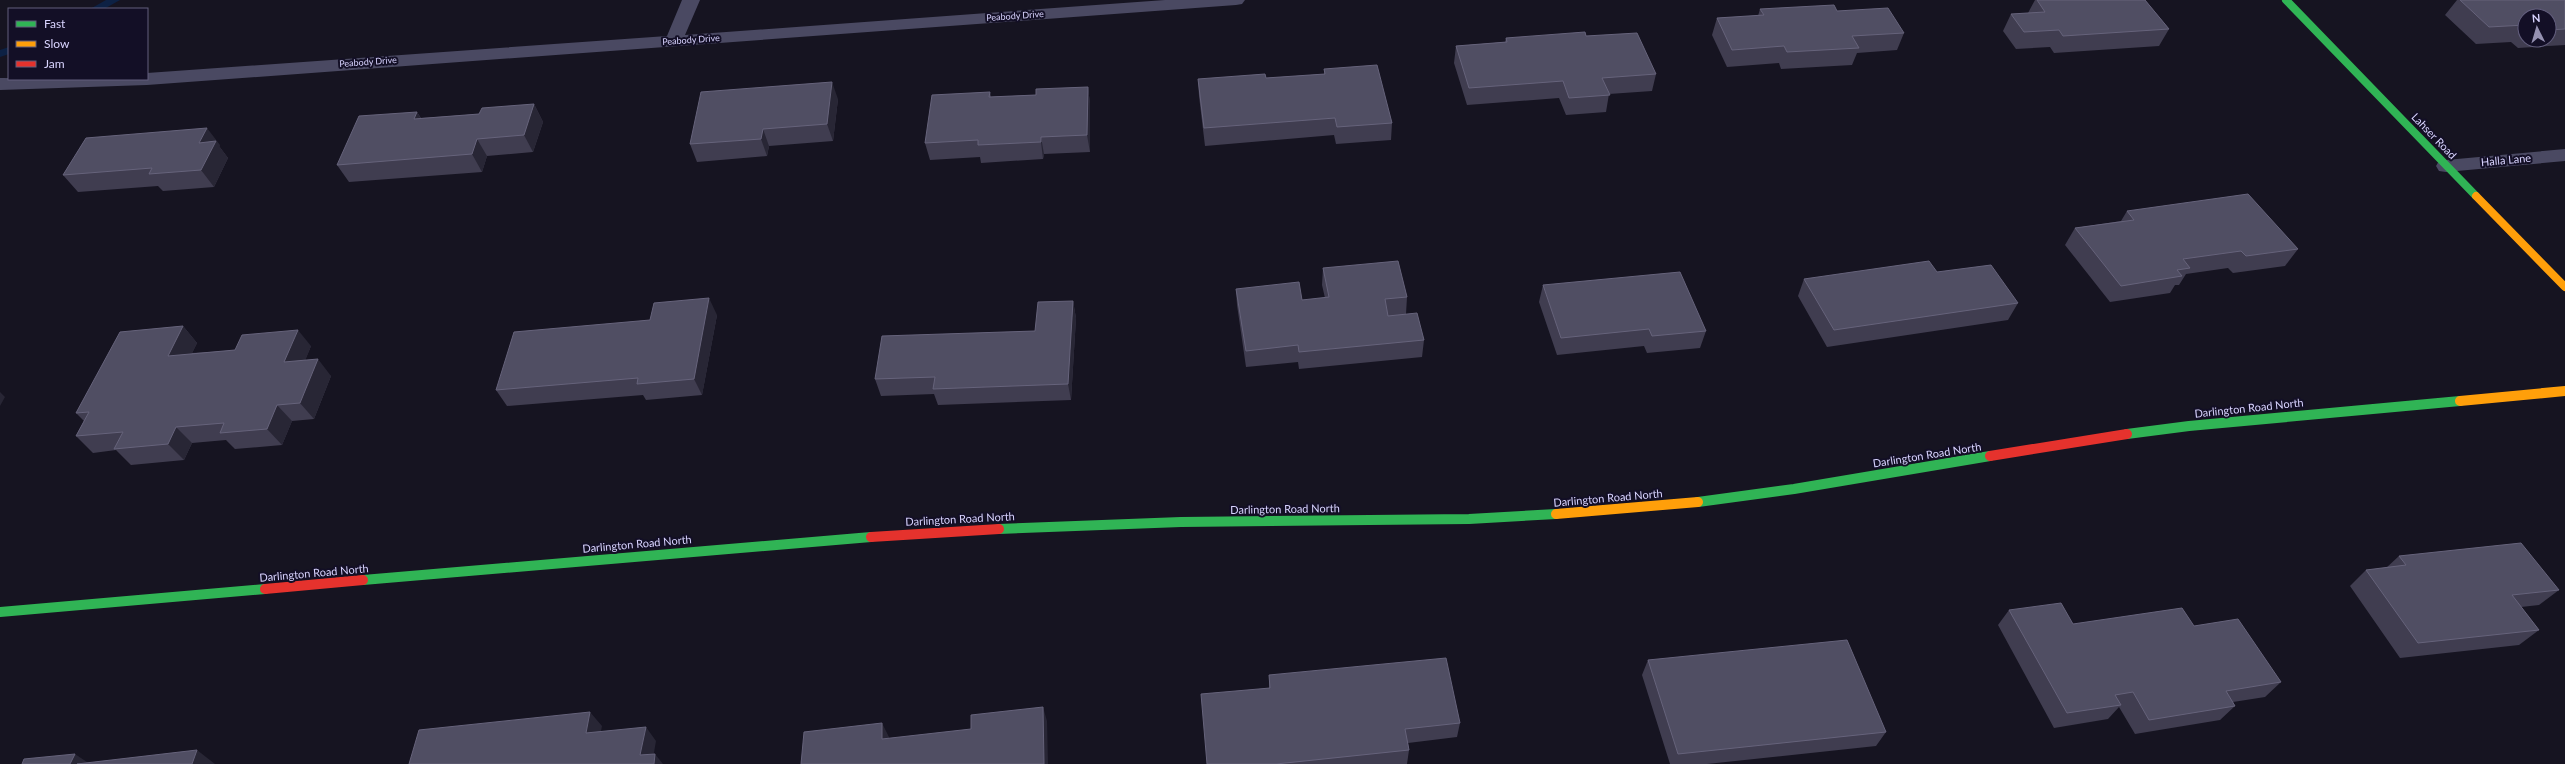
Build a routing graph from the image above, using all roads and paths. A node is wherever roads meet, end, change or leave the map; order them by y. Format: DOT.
graph roads {
  1 [pos="691,0"];
  2 [pos="1236,0"];
  3 [pos="2286,0"];
  4 [pos="674,41"];
  5 [pos="148,79"];
  6 [pos="114,80"];
  7 [pos="0,84"];
  8 [pos="2565,155"];
  9 [pos="2446,166"];
  10 [pos="2565,287"];
  11 [pos="2565,391"];
  12 [pos="0,612"];
  1 -- 4 [label="street"];
  2 -- 4 [label="street, Peabody Drive"];
  3 -- 9 [label="street, Lahser Road"];
  4 -- 5 [label="street, Peabody Drive"];
  6 -- 7 [label="street"];
  8 -- 9 [label="street, Halla Lane"];
  9 -- 10 [label="street, Lahser Road"];
  11 -- 12 [label="street, Darlington Road North"];
}
